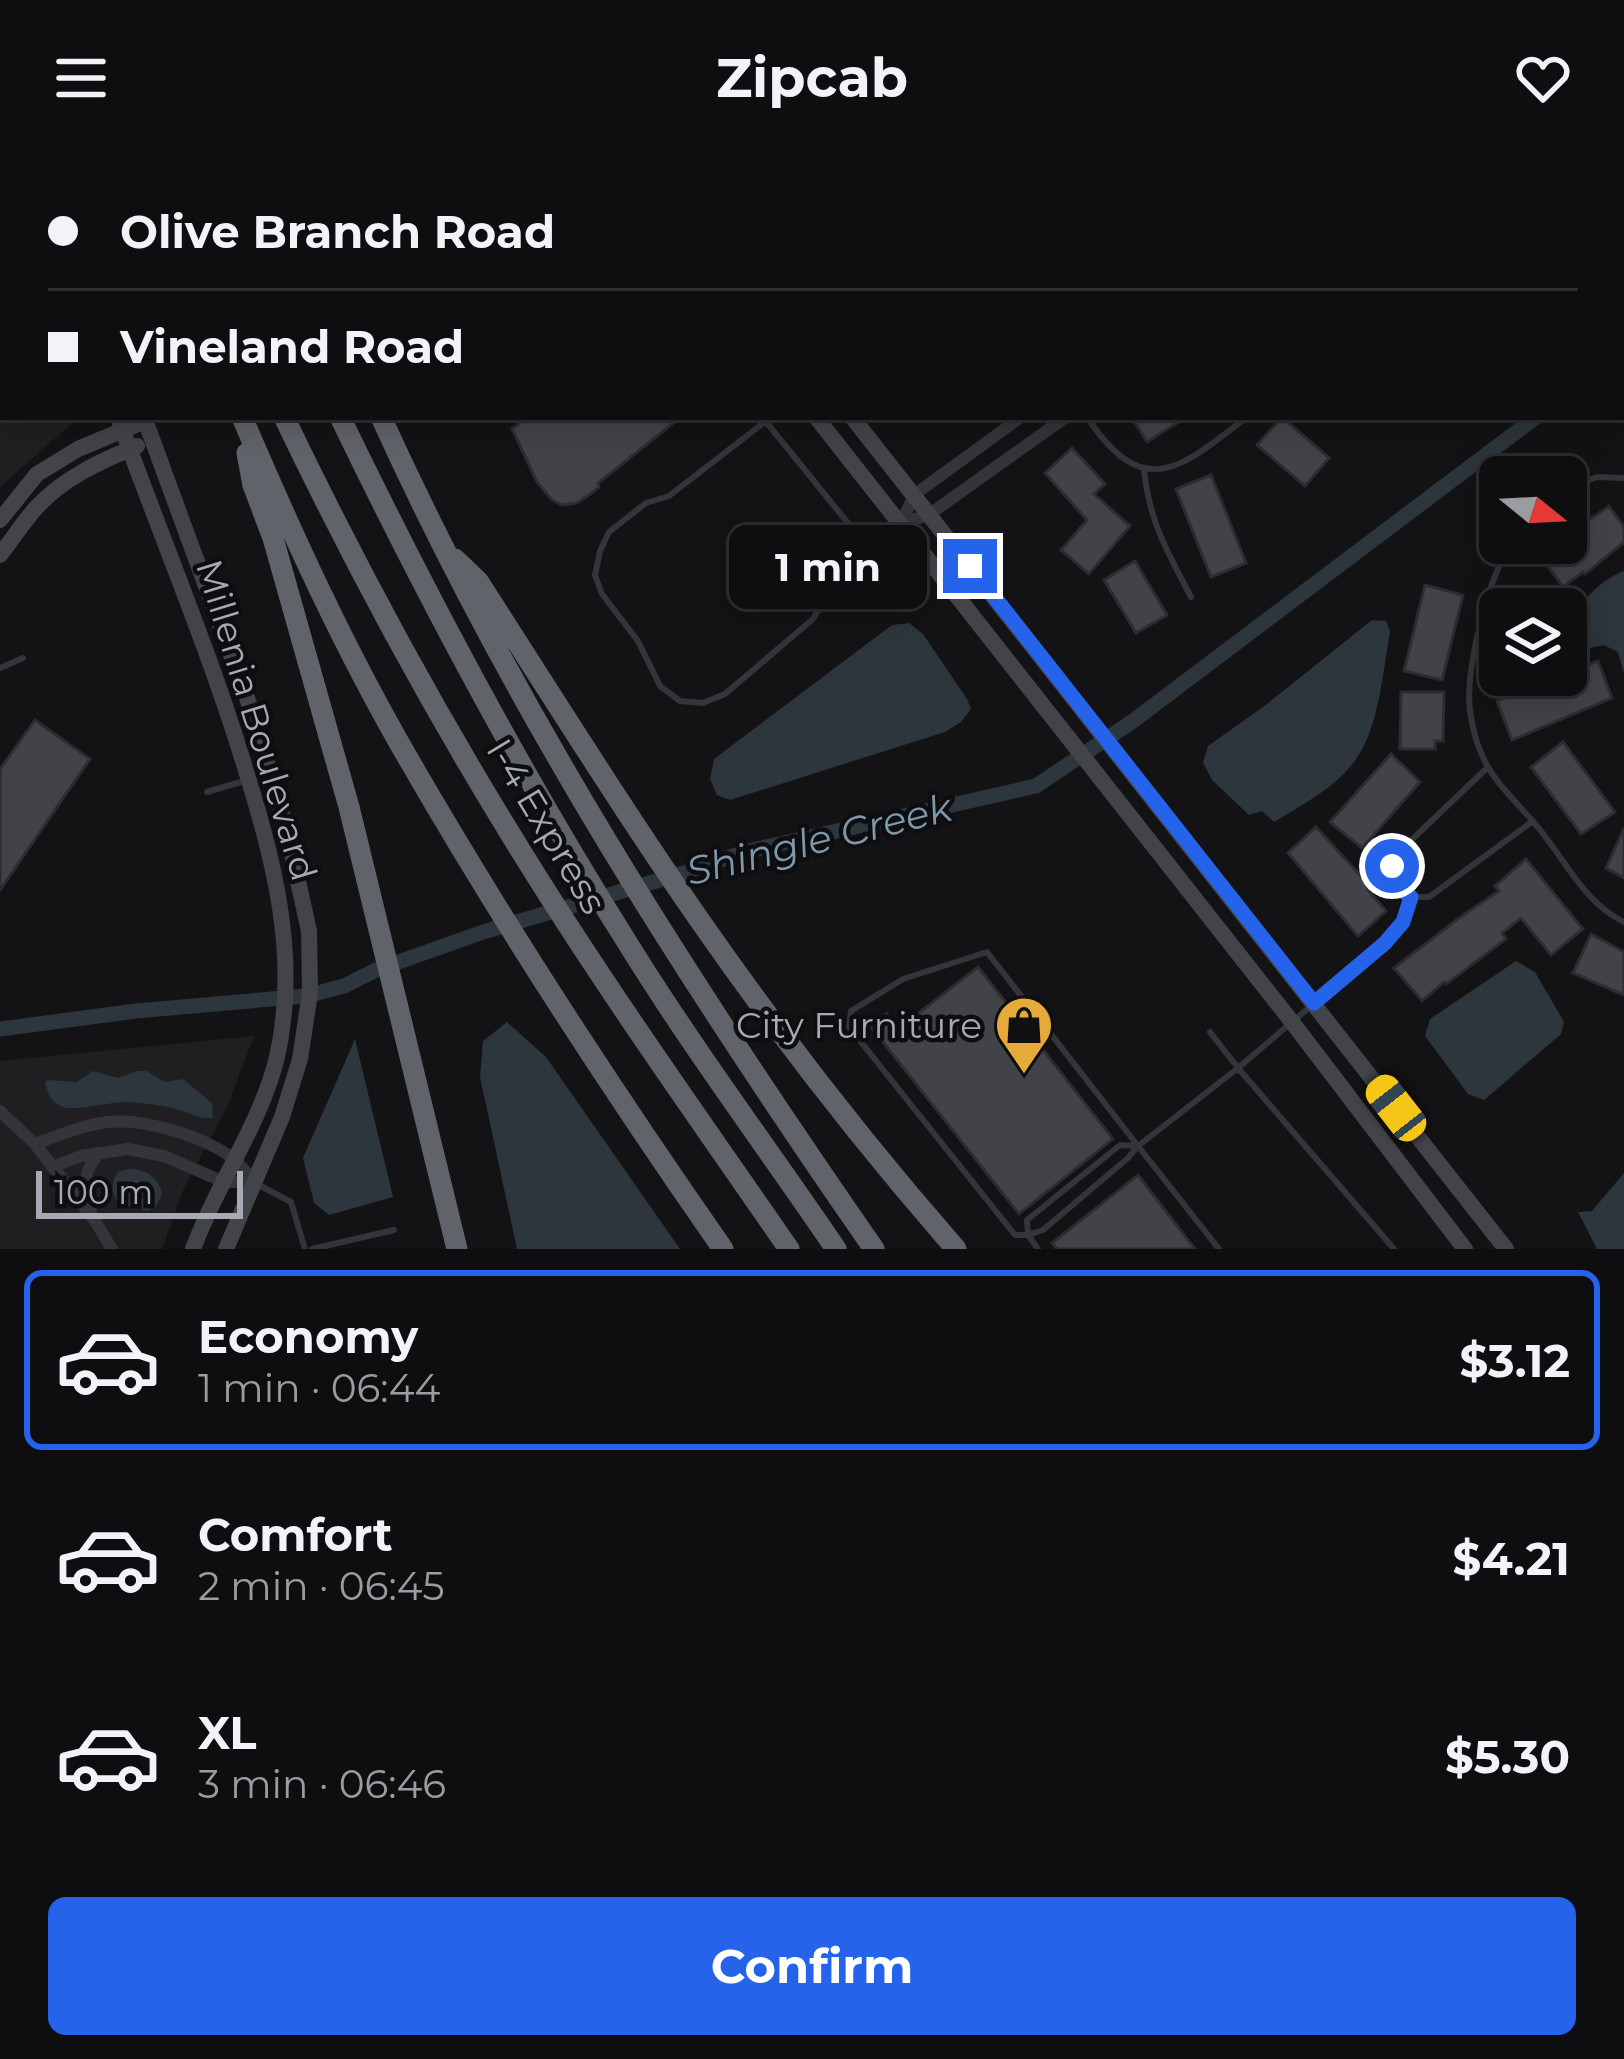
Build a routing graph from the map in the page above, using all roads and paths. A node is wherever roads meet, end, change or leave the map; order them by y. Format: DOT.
graph roads {
  1 [pos="145,420"];
  2 [pos="242,420"];
  3 [pos="243,420"];
  4 [pos="285,420"];
  5 [pos="342,420"];
  6 [pos="382,420"];
  7 [pos="764,420"];
  8 [pos="768,420"];
  9 [pos="818,420"];
  10 [pos="854,420"];
  11 [pos="1017,420"];
  12 [pos="1062,420"];
  13 [pos="1089,420"];
  14 [pos="1243,420"];
  15 [pos="120,424"];
  16 [pos="152,441"];
  17 [pos="130,449"];
  18 [pos="1144,471"];
  19 [pos="1624,478"];
  20 [pos="1587,481"];
  21 [pos="914,495"];
  22 [pos="930,514"];
  23 [pos="0,520"];
  24 [pos="901,524"];
  25 [pos="441,547"];
  26 [pos="869,549"];
  27 [pos="0,555"];
  28 [pos="1499,564"];
  29 [pos="831,588"];
  30 [pos="1191,597"];
  31 [pos="23,658"];
  32 [pos="0,668"];
  33 [pos="1488,767"];
  34 [pos="249,780"];
  35 [pos="207,792"];
  36 [pos="1533,821"];
  37 [pos="1411,897"];
  38 [pos="1624,922"];
  39 [pos="1314,1003"];
  40 [pos="1292,1022"];
  41 [pos="1210,1032"];
  42 [pos="1238,1068"];
  43 [pos="0,1111"];
  44 [pos="35,1144"];
  45 [pos="1138,1146"];
  46 [pos="100,1152"];
  47 [pos="236,1161"];
  48 [pos="52,1167"];
  49 [pos="224,1182"];
  50 [pos="254,1182"];
  51 [pos="1064,1190"];
  52 [pos="1075,1203"];
  53 [pos="95,1221"];
  54 [pos="394,1230"];
  55 [pos="1028,1235"];
  56 [pos="112,1249"];
  57 [pos="193,1249"];
  58 [pos="226,1249"];
  59 [pos="308,1249"];
  60 [pos="457,1249"];
  61 [pos="723,1249"];
  62 [pos="789,1249"];
  63 [pos="836,1249"];
  64 [pos="874,1249"];
  65 [pos="956,1249"];
  66 [pos="1038,1249"];
  67 [pos="1219,1249"];
  68 [pos="1394,1249"];
  69 [pos="1465,1249"];
  70 [pos="1506,1249"];
  1 -- 16 [label="street, Millenia Boulevard"];
  2 -- 60 [label="highway"];
  3 -- 61 [label="highway"];
  4 -- 62 [label="highway, I-4 Express"];
  5 -- 63 [label="highway, I-4 Express"];
  6 -- 25 [label="highway"];
  7 -- 29 [label="lane"];
  8 -- 26 [label="lane"];
  9 -- 24 [label="street"];
  10 -- 21 [label="street"];
  11 -- 21 [label="street"];
  12 -- 22 [label="street"];
  13 -- 18 [label="lane"];
  14 -- 18 [label="lane"];
  15 -- 17 [label="street, Millenia Boulevard"];
  15 -- 23 [label="street"];
  16 -- 17 [label="street"];
  16 -- 50 [label="street, Millenia Boulevard"];
  17 -- 27 [label="street"];
  17 -- 34 [label="street, Millenia Boulevard"];
  18 -- 30 [label="lane"];
  19 -- 20 [label="lane"];
  21 -- 22 [label="street"];
  21 -- 24 [label="street"];
  22 -- 24 [label="street"];
  22 -- 39 [label="street"];
  24 -- 26 [label="lane"];
  24 -- 40 [label="street"];
  25 -- 64 [label="highway"];
  25 -- 65 [label="highway"];
  26 -- 29 [label="lane"];
  26 -- 29 [label="lane"];
  28 -- 33 [label="lane"];
  31 -- 32 [label="lane"];
  33 -- 36 [label="lane"];
  33 -- 37 [label="lane"];
  34 -- 35 [label="lane"];
  34 -- 47 [label="street, Millenia Boulevard"];
  36 -- 37 [label="lane"];
  36 -- 38 [label="lane"];
  37 -- 39 [label="lane"];
  39 -- 40 [label="lane"];
  39 -- 70 [label="street"];
  40 -- 42 [label="lane"];
  40 -- 69 [label="street"];
  41 -- 42 [label="lane"];
  42 -- 45 [label="lane"];
  42 -- 68 [label="lane"];
  43 -- 44 [label="street"];
  44 -- 47 [label="street"];
  44 -- 48 [label="street"];
  45 -- 51 [label="lane"];
  45 -- 52 [label="lane"];
  45 -- 55 [label="lane"];
  45 -- 67 [label="lane"];
  46 -- 48 [label="street"];
  46 -- 49 [label="street"];
  46 -- 53 [label="street"];
  47 -- 49 [label="street, Millenia Boulevard"];
  47 -- 50 [label="street"];
  48 -- 53 [label="street"];
  49 -- 50 [label="street"];
  49 -- 57 [label="street, Millenia Boulevard"];
  50 -- 58 [label="street, Millenia Boulevard"];
  50 -- 59 [label="lane"];
  51 -- 52 [label="lane"];
  51 -- 55 [label="lane"];
  52 -- 55 [label="lane"];
  53 -- 56 [label="street"];
  54 -- 59 [label="lane"];
  55 -- 66 [label="lane"];
}
